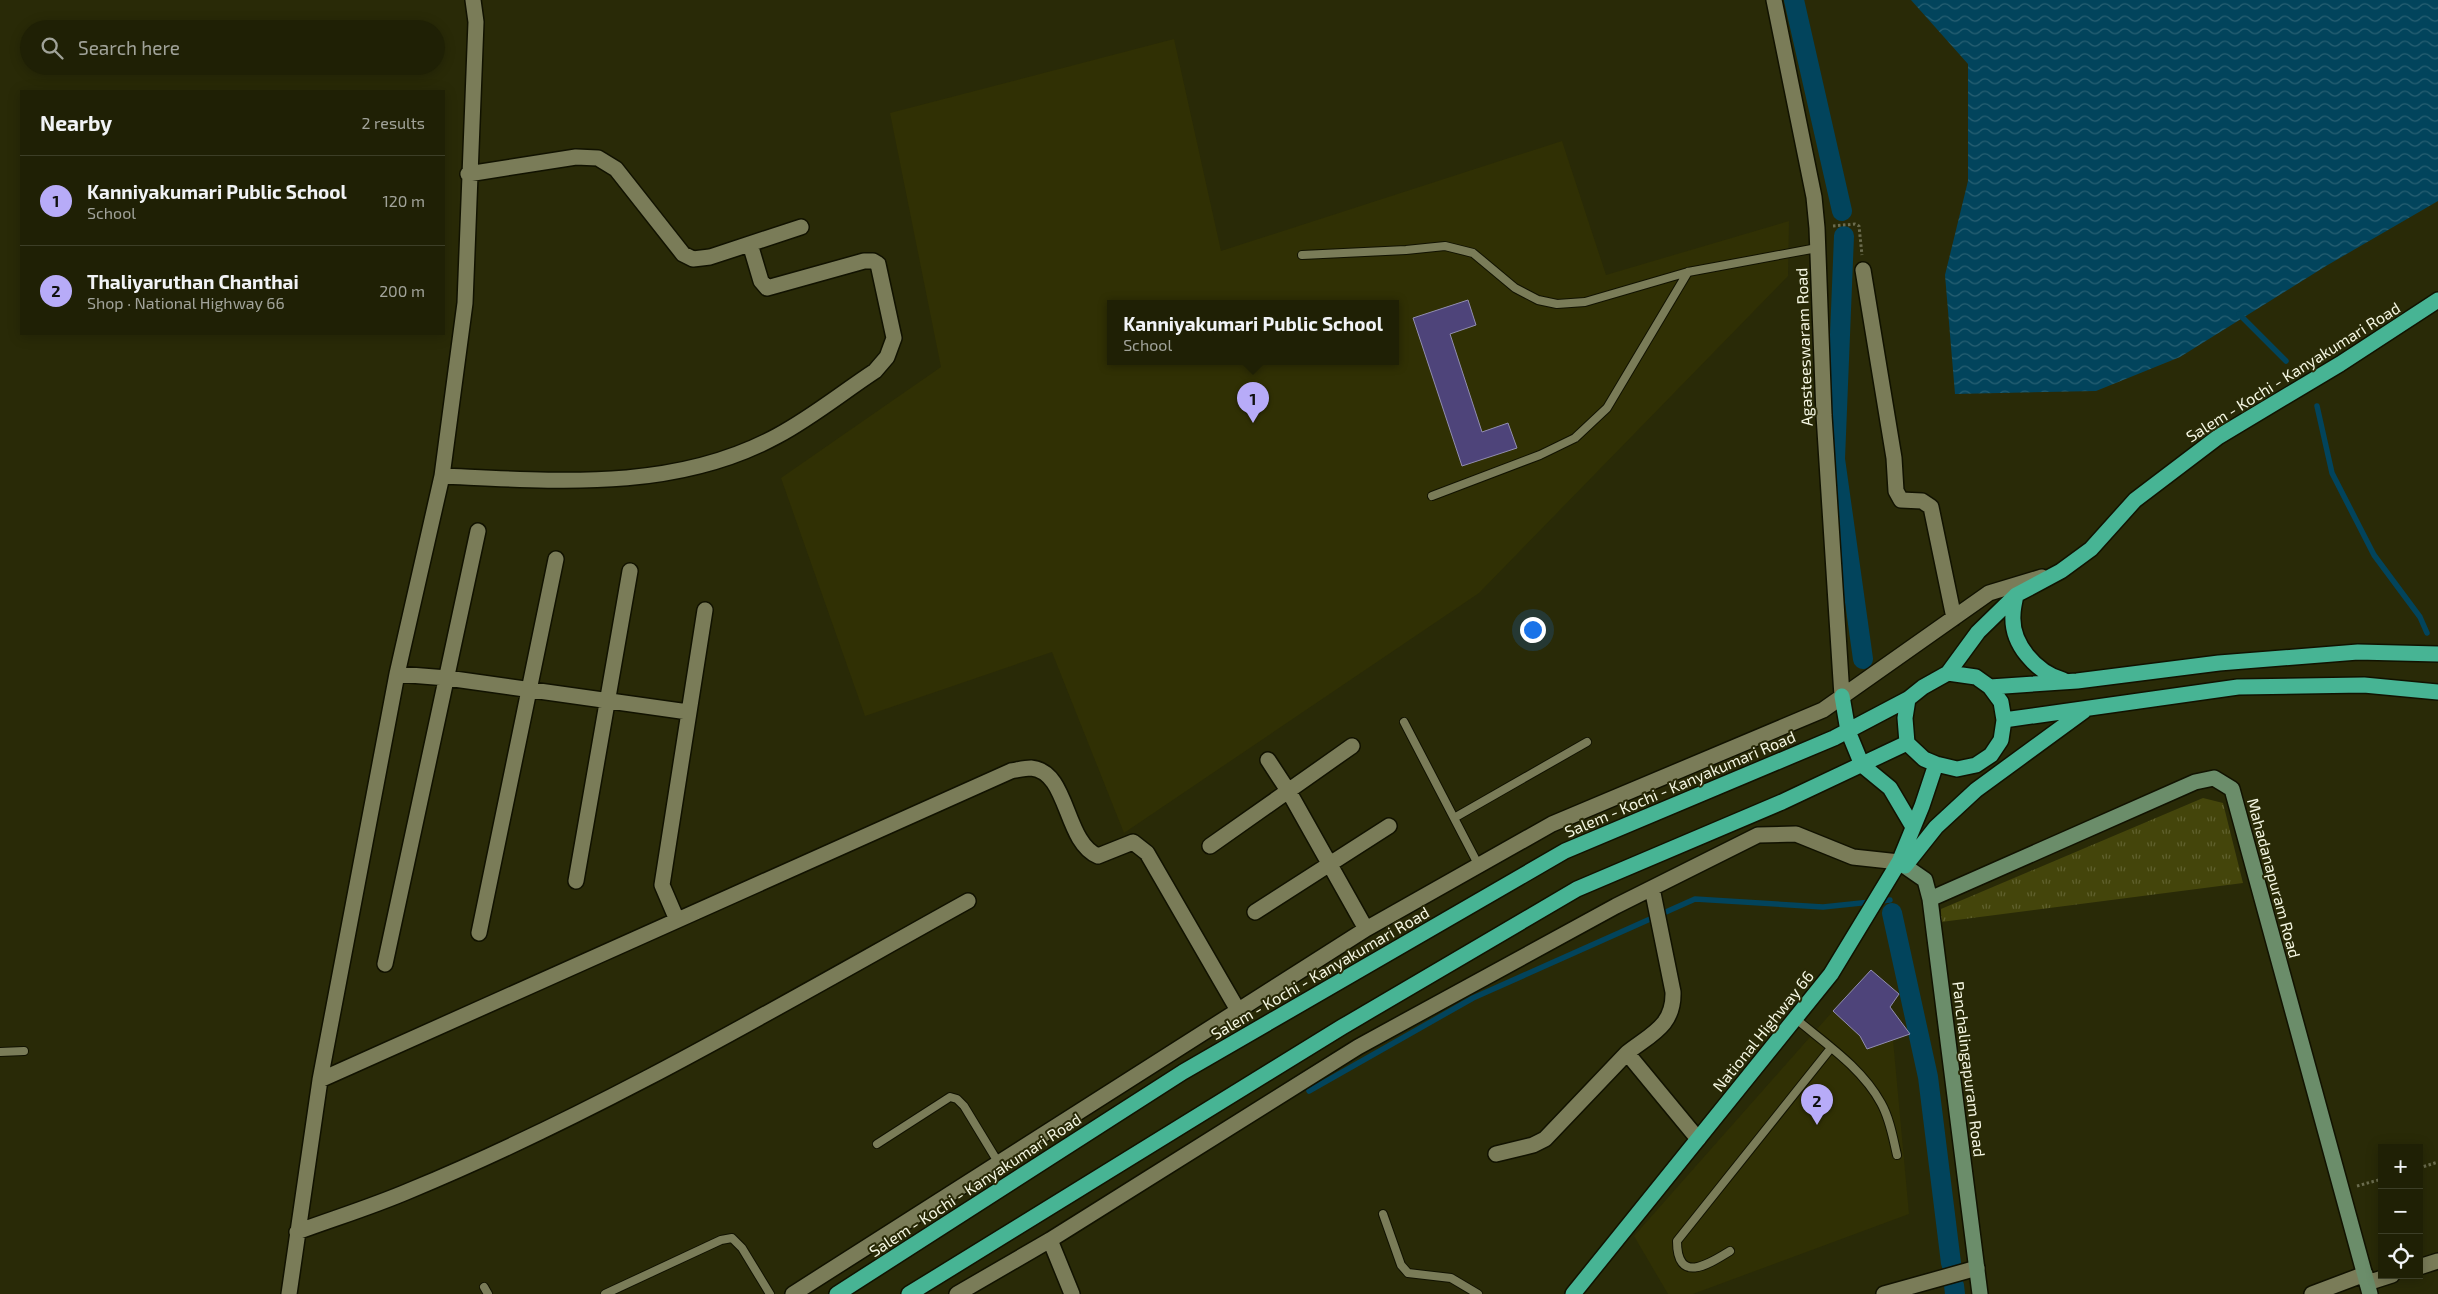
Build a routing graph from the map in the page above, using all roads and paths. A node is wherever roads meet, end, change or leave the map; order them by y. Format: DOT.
graph roads {
  1 [pos="473,0"];
  2 [pos="1774,0"];
  3 [pos="468,174"];
  4 [pos="801,227"];
  5 [pos="1817,228"];
  6 [pos="750,244"];
  7 [pos="1818,248"];
  8 [pos="1302,256"];
  9 [pos="1863,270"];
  10 [pos="1688,272"];
  11 [pos="2438,300"];
  12 [pos="442,476"];
  13 [pos="1432,496"];
  14 [pos="478,531"];
  15 [pos="556,558"];
  16 [pos="630,571"];
  17 [pos="2061,571"];
  18 [pos="2016,595"];
  19 [pos="705,610"];
  20 [pos="1954,618"];
  21 [pos="2438,654"];
  22 [pos="1948,673"];
  23 [pos="397,674"];
  24 [pos="447,678"];
  25 [pos="2069,682"];
  26 [pos="1990,687"];
  27 [pos="529,690"];
  28 [pos="2438,692"];
  29 [pos="1842,696"];
  30 [pos="1908,699"];
  31 [pos="608,701"];
  32 [pos="2087,709"];
  33 [pos="688,712"];
  34 [pos="2004,720"];
  35 [pos="1404,722"];
  36 [pos="1848,731"];
  37 [pos="1587,742"];
  38 [pos="1907,744"];
  39 [pos="1352,746"];
  40 [pos="1268,760"];
  41 [pos="1936,764"];
  42 [pos="1862,765"];
  43 [pos="1289,792"];
  44 [pos="1454,818"];
  45 [pos="1389,826"];
  46 [pos="1913,828"];
  47 [pos="1210,846"];
  48 [pos="1902,864"];
  49 [pos="1331,865"];
  50 [pos="1480,866"];
  51 [pos="576,881"];
  52 [pos="1652,888"];
  53 [pos="1930,898"];
  54 [pos="968,900"];
  55 [pos="1255,912"];
  56 [pos="677,920"];
  57 [pos="1366,929"];
  58 [pos="478,933"];
  59 [pos="385,964"];
  60 [pos="1239,1012"];
  61 [pos="1796,1019"];
  62 [pos="1831,1048"];
  63 [pos="24,1051"];
  64 [pos="0,1052"];
  65 [pos="1627,1053"];
  66 [pos="320,1080"];
  67 [pos="1698,1139"];
  68 [pos="877,1144"];
  69 [pos="1496,1154"];
  70 [pos="1897,1156"];
  71 [pos="998,1162"];
  72 [pos="2438,1162"];
  73 [pos="2423,1167"];
  74 [pos="2378,1180"];
  75 [pos="2342,1191"];
  76 [pos="1383,1214"];
  77 [pos="297,1232"];
  78 [pos="1050,1240"];
  79 [pos="1730,1252"];
  80 [pos="2438,1261"];
  81 [pos="2423,1266"];
  82 [pos="1976,1268"];
  83 [pos="2381,1279"];
  84 [pos="2367,1284"];
  85 [pos="289,1294"];
  86 [pos="605,1294"];
  87 [pos="770,1294"];
  88 [pos="793,1294"];
  89 [pos="837,1294"];
  90 [pos="909,1294"];
  91 [pos="956,1294"];
  92 [pos="1072,1294"];
  93 [pos="1478,1294"];
  94 [pos="1573,1294"];
  95 [pos="1884,1294"];
  96 [pos="1980,1294"];
  97 [pos="2312,1294"];
  1 -- 3 [label="street"];
  2 -- 5 [label="street, Agasteeswaram Road"];
  3 -- 6 [label="street"];
  3 -- 12 [label="street"];
  4 -- 6 [label="street"];
  5 -- 7 [label="street, Agasteeswaram Road"];
  5 -- 9 [label="path"];
  6 -- 12 [label="street"];
  7 -- 10 [label="lane"];
  7 -- 29 [label="street, Agasteeswaram Road"];
  8 -- 10 [label="lane"];
  9 -- 20 [label="street"];
  10 -- 13 [label="lane"];
  11 -- 17 [label="highway, Salem - Kochi - Kanyakumari Road"];
  12 -- 23 [label="street"];
  14 -- 24 [label="street"];
  15 -- 27 [label="street"];
  16 -- 31 [label="street"];
  17 -- 18 [label="highway, Salem - Kochi - Kanyakumari Road"];
  17 -- 20 [label="street"];
  18 -- 22 [label="highway, Salem - Kochi - Kanyakumari Road"];
  18 -- 25 [label="highway"];
  19 -- 33 [label="street"];
  20 -- 29 [label="street"];
  21 -- 25 [label="highway"];
  22 -- 26 [label="highway"];
  22 -- 30 [label="highway"];
  23 -- 24 [label="street"];
  23 -- 66 [label="street"];
  24 -- 27 [label="street"];
  24 -- 59 [label="street"];
  25 -- 26 [label="highway"];
  26 -- 34 [label="highway"];
  27 -- 31 [label="street"];
  27 -- 58 [label="street"];
  28 -- 32 [label="highway"];
  29 -- 36 [label="highway"];
  29 -- 50 [label="street"];
  30 -- 36 [label="highway, Salem - Kochi - Kanyakumari Road"];
  30 -- 38 [label="highway"];
  31 -- 33 [label="street"];
  31 -- 51 [label="street"];
  32 -- 34 [label="highway"];
  32 -- 48 [label="highway"];
  33 -- 56 [label="street"];
  34 -- 41 [label="highway"];
  35 -- 44 [label="lane"];
  36 -- 42 [label="highway"];
  36 -- 89 [label="highway, Salem - Kochi - Kanyakumari Road"];
  37 -- 44 [label="lane"];
  38 -- 41 [label="highway"];
  38 -- 42 [label="highway"];
  39 -- 43 [label="street"];
  40 -- 43 [label="street"];
  41 -- 46 [label="highway, National Highway 66"];
  42 -- 46 [label="highway"];
  42 -- 90 [label="highway"];
  43 -- 47 [label="street"];
  43 -- 49 [label="street"];
  44 -- 50 [label="lane"];
  45 -- 49 [label="street"];
  46 -- 48 [label="highway, National Highway 66"];
  48 -- 52 [label="street"];
  48 -- 53 [label="street, Panchalingapuram Road"];
  48 -- 61 [label="highway, National Highway 66"];
  49 -- 55 [label="street"];
  49 -- 57 [label="street"];
  50 -- 57 [label="street"];
  52 -- 65 [label="street"];
  52 -- 78 [label="street"];
  53 -- 75 [label="street, Mahadanapuram Road"];
  53 -- 82 [label="street, Panchalingapuram Road"];
  54 -- 77 [label="street"];
  56 -- 60 [label="street"];
  56 -- 66 [label="street"];
  57 -- 60 [label="street"];
  60 -- 71 [label="street"];
  61 -- 62 [label="lane"];
  61 -- 67 [label="highway, National Highway 66"];
  62 -- 70 [label="lane"];
  62 -- 79 [label="lane"];
  63 -- 64 [label="lane"];
  65 -- 67 [label="street"];
  65 -- 69 [label="street"];
  66 -- 77 [label="street"];
  67 -- 94 [label="highway, National Highway 66"];
  68 -- 71 [label="lane"];
  71 -- 88 [label="street"];
  72 -- 73 [label="path"];
  74 -- 75 [label="path"];
  75 -- 84 [label="street, Mahadanapuram Road"];
  76 -- 93 [label="lane"];
  77 -- 85 [label="street"];
  78 -- 91 [label="street"];
  78 -- 92 [label="street"];
  80 -- 81 [label="street"];
  82 -- 95 [label="street"];
  82 -- 96 [label="street, Panchalingapuram Road"];
  83 -- 84 [label="street"];
  84 -- 97 [label="street"];
  86 -- 87 [label="lane"];
}
